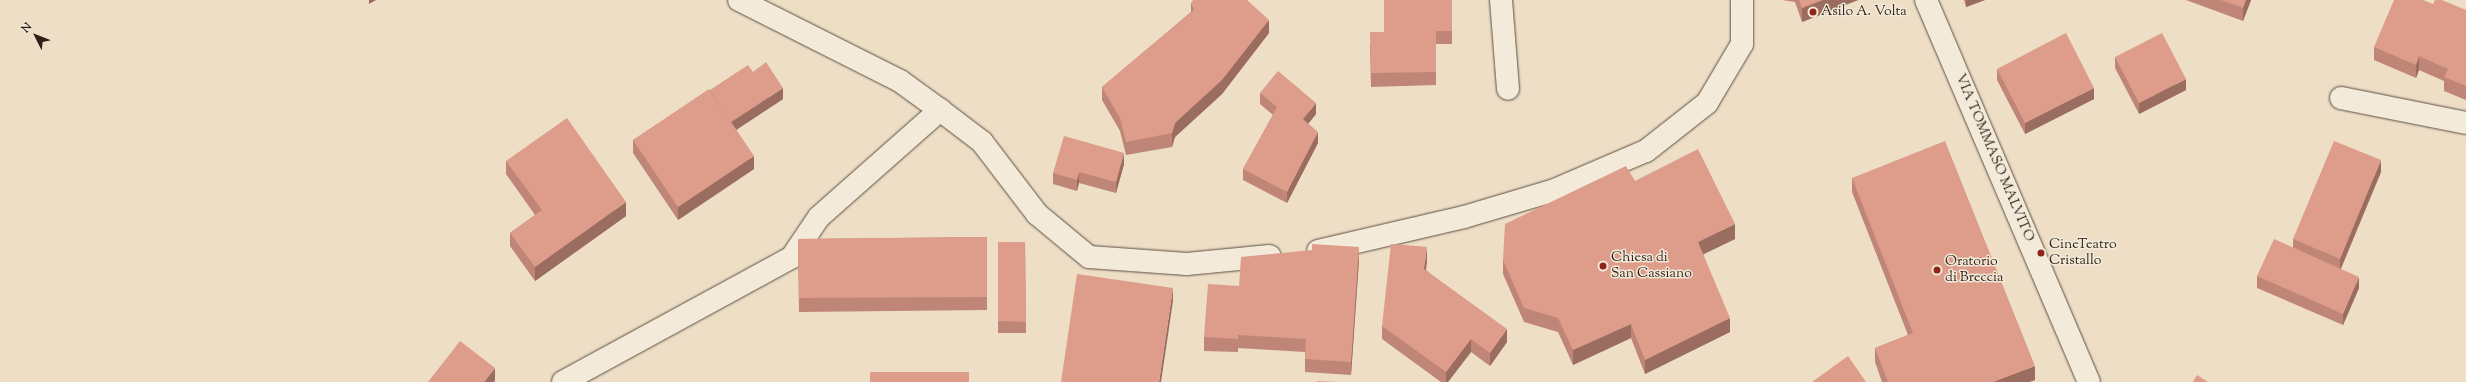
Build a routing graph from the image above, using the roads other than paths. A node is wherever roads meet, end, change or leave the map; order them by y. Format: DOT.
graph roads {
  1 [pos="739,0"];
  2 [pos="1501,0"];
  3 [pos="1742,0"];
  4 [pos="1926,0"];
  5 [pos="1508,89"];
  6 [pos="2341,98"];
  7 [pos="940,110"];
  8 [pos="2466,123"];
  9 [pos="563,382"];
  10 [pos="2089,382"];
  1 -- 7 [label="street"];
  2 -- 5 [label="street"];
  3 -- 7 [label="street"];
  4 -- 10 [label="street, VIA TOMMASO MALVITO"];
  6 -- 8 [label="street"];
  7 -- 9 [label="street"];
}
